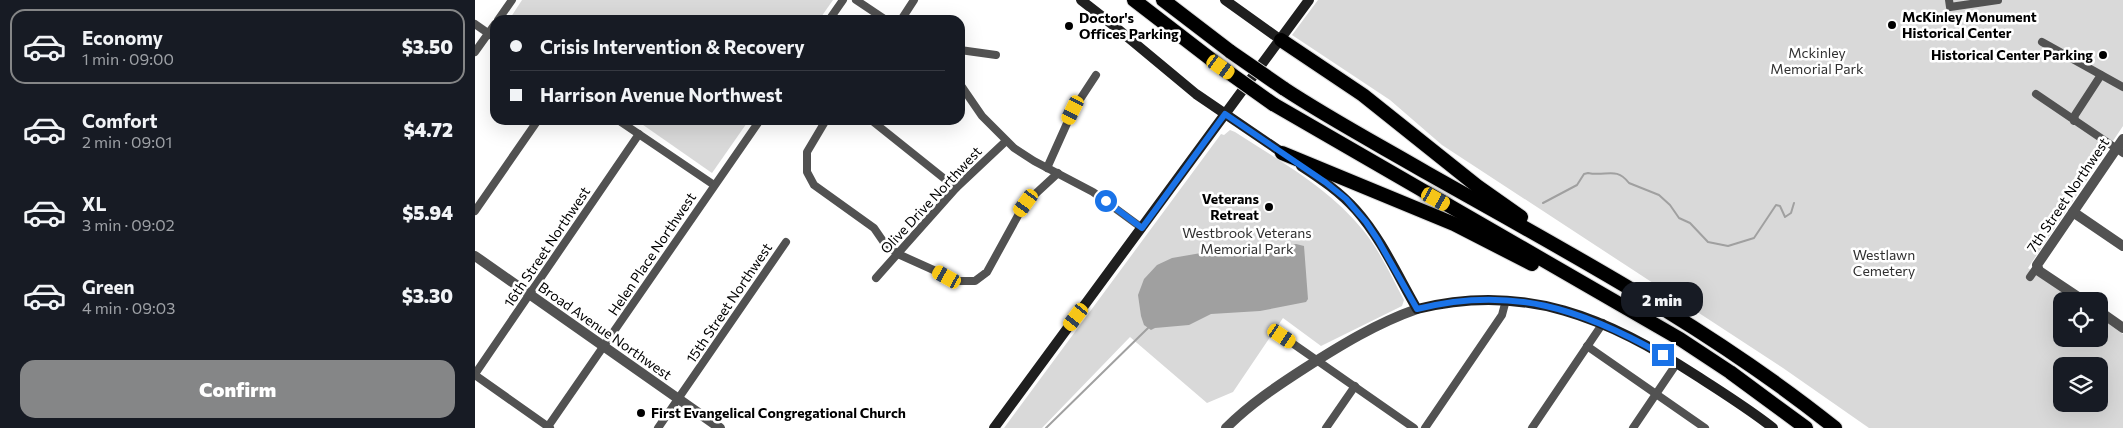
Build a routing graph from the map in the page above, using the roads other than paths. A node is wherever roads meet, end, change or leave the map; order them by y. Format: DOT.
graph roads {
  1 [pos="512,0"];
  2 [pos="843,0"];
  3 [pos="856,0"];
  4 [pos="914,0"];
  5 [pos="1081,0"];
  6 [pos="1134,0"];
  7 [pos="1163,0"];
  8 [pos="1225,0"];
  9 [pos="1309,0"];
  10 [pos="1949,0"];
  11 [pos="1998,0"];
  12 [pos="502,15"];
  13 [pos="832,15"];
  14 [pos="878,15"];
  15 [pos="904,15"];
  16 [pos="475,24"];
  17 [pos="490,35"];
  18 [pos="490,38"];
  19 [pos="1281,40"];
  20 [pos="2042,42"];
  21 [pos="965,51"];
  22 [pos="475,52"];
  23 [pos="996,55"];
  24 [pos="1096,75"];
  25 [pos="2101,75"];
  26 [pos="2123,87"];
  27 [pos="965,91"];
  28 [pos="2036,94"];
  29 [pos="1225,114"];
  30 [pos="2074,120"];
  31 [pos="535,125"];
  32 [pos="626,125"];
  33 [pos="756,125"];
  34 [pos="823,125"];
  35 [pos="877,125"];
  36 [pos="639,134"];
  37 [pos="2123,139"];
  38 [pos="1006,142"];
  39 [pos="2120,151"];
  40 [pos="1282,153"];
  41 [pos="1047,168"];
  42 [pos="1058,173"];
  43 [pos="714,185"];
  44 [pos="956,188"];
  45 [pos="475,211"];
  46 [pos="2073,212"];
  47 [pos="1142,228"];
  48 [pos="786,242"];
  49 [pos="2123,246"];
  50 [pos="898,254"];
  51 [pos="475,256"];
  52 [pos="2037,267"];
  53 [pos="2030,277"];
  54 [pos="876,278"];
  55 [pos="2071,292"];
  56 [pos="529,294"];
  57 [pos="1641,294"];
  58 [pos="1506,300"];
  59 [pos="1417,309"];
  60 [pos="2108,317"];
  61 [pos="1603,323"];
  62 [pos="2123,328"];
  63 [pos="1282,336"];
  64 [pos="1680,340"];
  65 [pos="603,346"];
  66 [pos="1587,346"];
  67 [pos="1317,360"];
  68 [pos="1677,363"];
  69 [pos="475,375"];
  70 [pos="1355,386"];
  71 [pos="1656,394"];
  72 [pos="678,399"];
  73 [pos="549,428"];
  74 [pos="658,428"];
  75 [pos="720,428"];
  76 [pos="995,428"];
  77 [pos="1226,428"];
  78 [pos="1326,428"];
  79 [pos="1414,428"];
  80 [pos="1425,428"];
  81 [pos="1531,428"];
  82 [pos="1633,428"];
  83 [pos="1705,428"];
  84 [pos="1773,428"];
  85 [pos="1806,428"];
  86 [pos="1835,428"];
  1 -- 12 [label="street"];
  2 -- 13 [label="street"];
  3 -- 14 [label="street"];
  4 -- 15 [label="street"];
  5 -- 29 [label="main road"];
  6 -- 64 [label="highway, bridge"];
  7 -- 57 [label="highway, bridge"];
  8 -- 19 [label="main road"];
  9 -- 19 [label="main road"];
  10 -- 11 [label="street"];
  16 -- 17 [label="street"];
  18 -- 22 [label="street"];
  19 -- 29 [label="main road"];
  19 -- 57 [label="highway"];
  20 -- 25 [label="street"];
  21 -- 23 [label="street"];
  24 -- 41 [label="street"];
  25 -- 26 [label="street"];
  25 -- 30 [label="street"];
  27 -- 38 [label="street"];
  28 -- 30 [label="street"];
  29 -- 40 [label="main road"];
  29 -- 47 [label="main road"];
  30 -- 39 [label="street"];
  31 -- 45 [label="street"];
  32 -- 36 [label="street"];
  33 -- 43 [label="street, Helen Place Northwest"];
  34 -- 50 [label="street"];
  35 -- 44 [label="street"];
  36 -- 43 [label="street"];
  36 -- 56 [label="street, 16th Street Northwest"];
  37 -- 39 [label="street, 7th Street Northwest"];
  38 -- 41 [label="street"];
  38 -- 44 [label="street, Olive Drive Northwest"];
  39 -- 46 [label="street, 7th Street Northwest"];
  40 -- 59 [label="main road"];
  40 -- 64 [label="highway"];
  41 -- 42 [label="street"];
  42 -- 47 [label="street"];
  42 -- 50 [label="street"];
  43 -- 65 [label="street, Helen Place Northwest"];
  44 -- 50 [label="street, Olive Drive Northwest"];
  46 -- 49 [label="street"];
  46 -- 52 [label="street, 7th Street Northwest"];
  47 -- 76 [label="main road"];
  48 -- 72 [label="street, 15th Street Northwest"];
  50 -- 54 [label="street, Olive Drive Northwest"];
  51 -- 56 [label="street, Broad Avenue Northwest"];
  52 -- 53 [label="street"];
  52 -- 55 [label="street"];
  56 -- 65 [label="street, Broad Avenue Northwest"];
  56 -- 69 [label="street, 16th Street Northwest"];
  57 -- 86 [label="highway"];
  58 -- 59 [label="main road"];
  58 -- 61 [label="main road"];
  58 -- 80 [label="street"];
  59 -- 67 [label="street"];
  60 -- 62 [label="street"];
  61 -- 66 [label="street"];
  61 -- 68 [label="main road"];
  63 -- 67 [label="street"];
  64 -- 85 [label="highway"];
  65 -- 72 [label="street, Broad Avenue Northwest"];
  65 -- 73 [label="street, Helen Place Northwest"];
  66 -- 71 [label="street"];
  66 -- 81 [label="street"];
  67 -- 70 [label="street"];
  67 -- 77 [label="street"];
  68 -- 71 [label="street"];
  68 -- 84 [label="main road"];
  69 -- 73 [label="street"];
  70 -- 78 [label="street"];
  70 -- 79 [label="street"];
  71 -- 82 [label="street"];
  71 -- 83 [label="street"];
  72 -- 74 [label="street, 15th Street Northwest"];
  72 -- 75 [label="street, Broad Avenue Northwest"];
}
